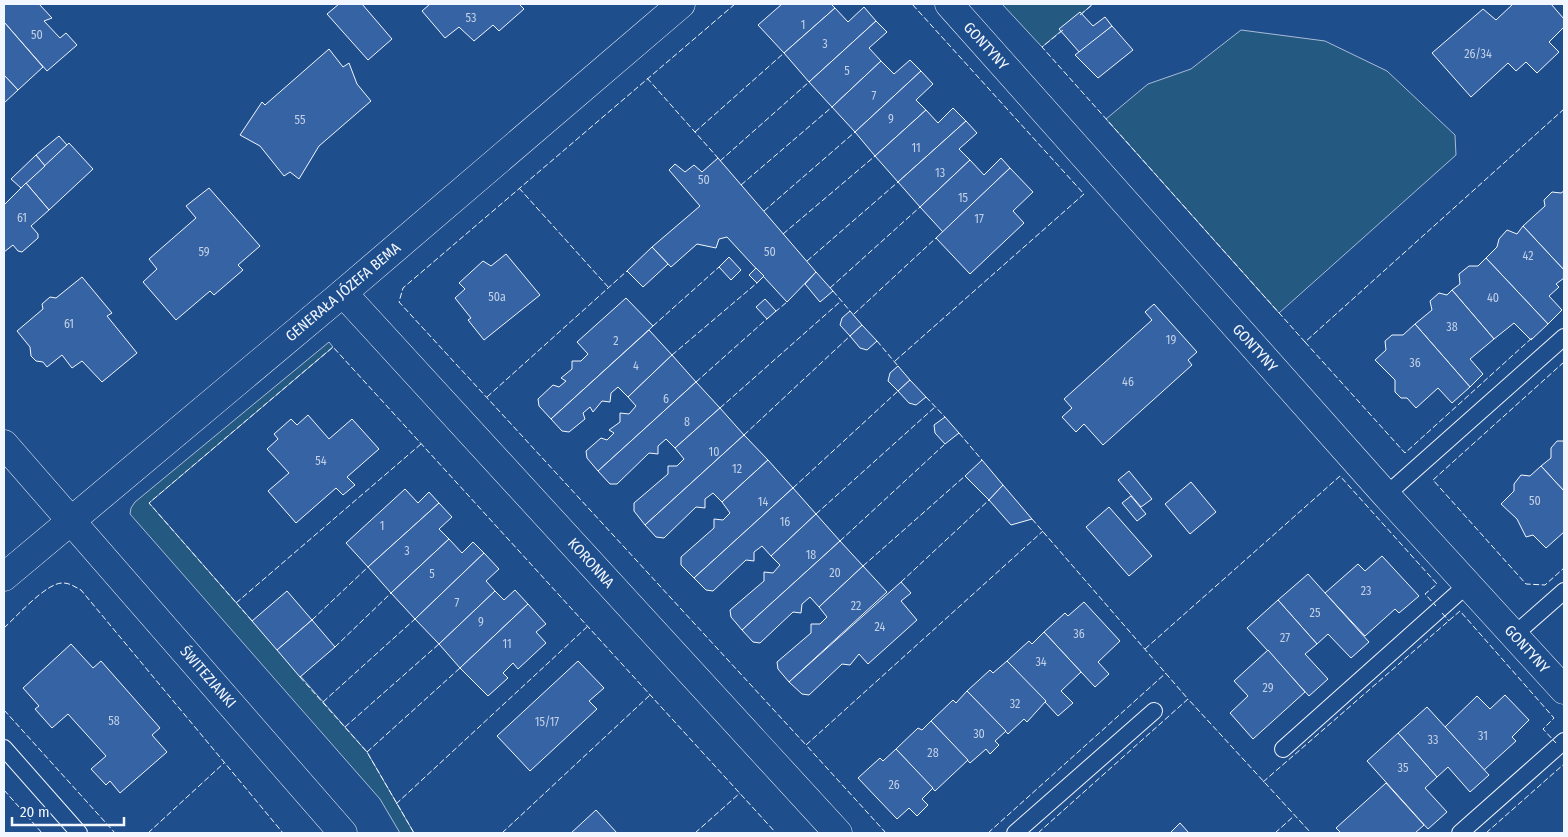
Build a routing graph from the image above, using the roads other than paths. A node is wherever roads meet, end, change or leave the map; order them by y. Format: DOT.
graph roads {
  1 [pos="681,4"];
  2 [pos="948,4"];
  3 [pos="343,293"];
  4 [pos="1564,337"];
  5 [pos="4,444"];
  6 [pos="1386,494"];
  7 [pos="71,520"];
  8 [pos="4,577"];
  9 [pos="1468,584"];
  10 [pos="1564,591"];
  11 [pos="1514,635"];
  12 [pos="1564,690"];
  13 [pos="1154,711"];
  14 [pos="1564,741"];
  15 [pos="4,748"];
  16 [pos="1283,749"];
  17 [pos="79,833"];
  18 [pos="344,833"];
  19 [pos="838,833"];
  20 [pos="1015,833"];
  21 [pos="1460,833"];
  1 -- 3 [label="street, GENERAŁA JÓZEFA BEMA"];
  2 -- 6 [label="street, GONTYNY"];
  3 -- 7 [label="street, GENERAŁA JÓZEFA BEMA"];
  3 -- 19 [label="street, KORONNA"];
  4 -- 6 [label="lane"];
  5 -- 7 [label="street, ŚWITEZIANKI"];
  6 -- 9 [label="street, GONTYNY"];
  7 -- 8 [label="street, GENERAŁA JÓZEFA BEMA"];
  7 -- 18 [label="street, ŚWITEZIANKI"];
  9 -- 11 [label="street, GONTYNY"];
  9 -- 16 [label="lane"];
  10 -- 11 [label="lane"];
  11 -- 12 [label="street, GONTYNY"];
  13 -- 20 [label="lane"];
  14 -- 21 [label="lane"];
  15 -- 17 [label="lane"];
}
